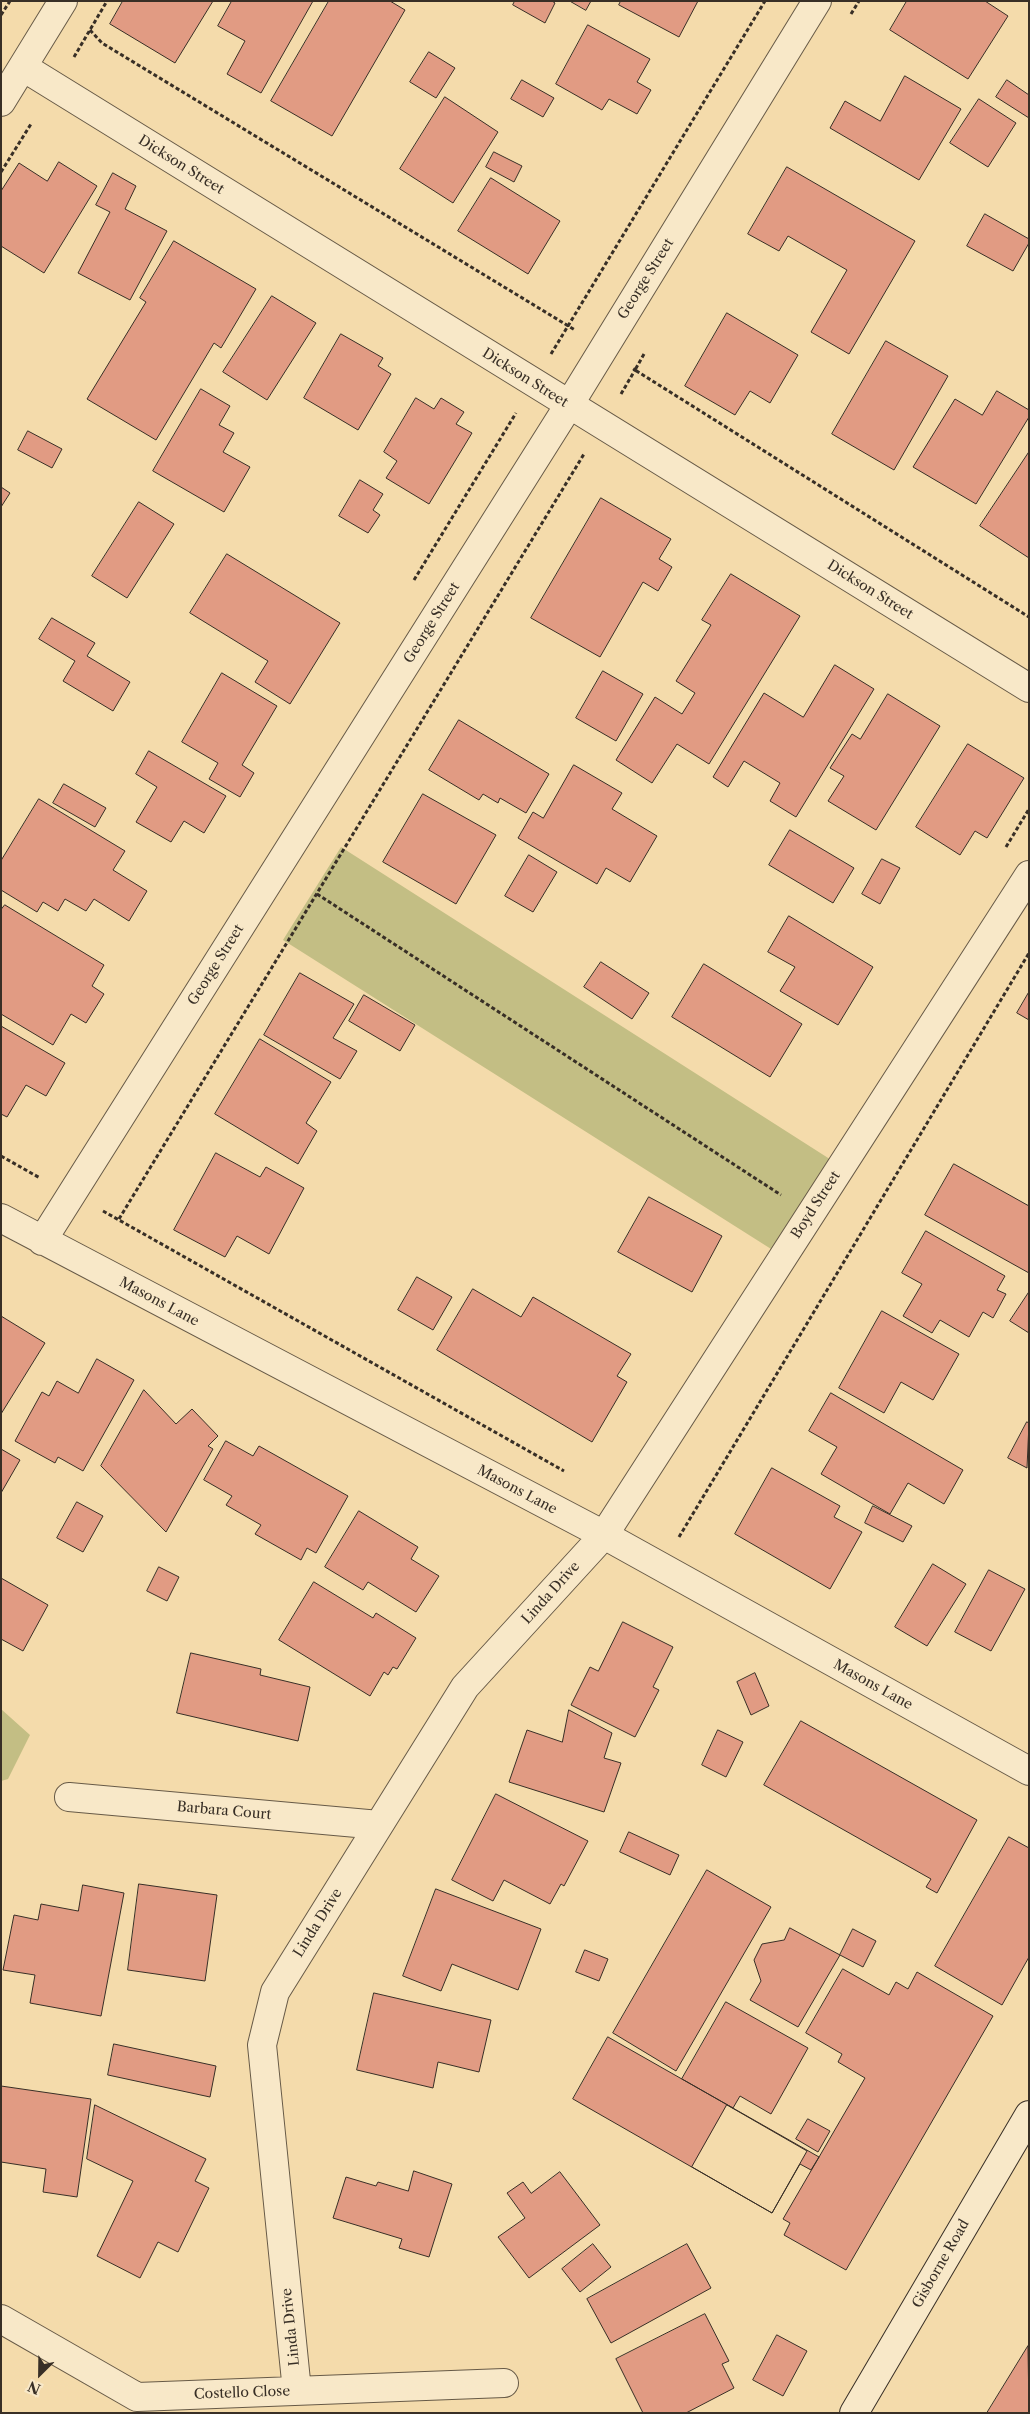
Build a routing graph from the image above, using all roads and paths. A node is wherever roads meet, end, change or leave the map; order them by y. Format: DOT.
graph roads {
  1 [pos="10,1"];
  2 [pos="63,1"];
  3 [pos="107,1"];
  4 [pos="765,1"];
  5 [pos="817,1"];
  6 [pos="859,1"];
  7 [pos="1,15"];
  8 [pos="849,18"];
  9 [pos="23,67"];
  10 [pos="1,102"];
  11 [pos="34,119"];
  12 [pos="1,172"];
  13 [pos="645,354"];
  14 [pos="569,405"];
  15 [pos="585,453"];
  16 [pos="1029,617"];
  17 [pos="1029,688"];
  18 [pos="1029,876"];
  19 [pos="317,894"];
  20 [pos="1029,953"];
  21 [pos="1,1156"];
  22 [pos="48,1182"];
  23 [pos="790,1200"];
  24 [pos="1,1218"];
  25 [pos="119,1219"];
  26 [pos="42,1241"];
  27 [pos="604,1535"];
  28 [pos="679,1538"];
  29 [pos="1029,1771"];
  30 [pos="69,1797"];
  31 [pos="379,1825"];
  32 [pos="1029,2115"];
  33 [pos="1,2319"];
  34 [pos="504,2383"];
  35 [pos="297,2391"];
  36 [pos="854,2413"];
  1 -- 7 [label="path"];
  2 -- 9 [label="street"];
  3 -- 4 [label="path"];
  5 -- 14 [label="street, George Street"];
  6 -- 8 [label="path"];
  9 -- 10 [label="street"];
  9 -- 14 [label="street, Dickson Street"];
  11 -- 12 [label="path"];
  13 -- 16 [label="path"];
  14 -- 17 [label="street, Dickson Street"];
  14 -- 26 [label="street, George Street"];
  15 -- 19 [label="path"];
  18 -- 27 [label="street, Boyd Street"];
  19 -- 23 [label="path"];
  19 -- 25 [label="path"];
  20 -- 28 [label="path"];
  21 -- 22 [label="path"];
  24 -- 26 [label="street, Masons Lane"];
  26 -- 27 [label="street, Masons Lane"];
  27 -- 29 [label="street, Masons Lane"];
  27 -- 31 [label="street, Linda Drive"];
  30 -- 31 [label="street, Barbara Court"];
  31 -- 35 [label="street, Linda Drive"];
  32 -- 36 [label="street, Gisborne Road"];
  33 -- 35 [label="street, Costello Close"];
  34 -- 35 [label="street, Costello Close"];
}
